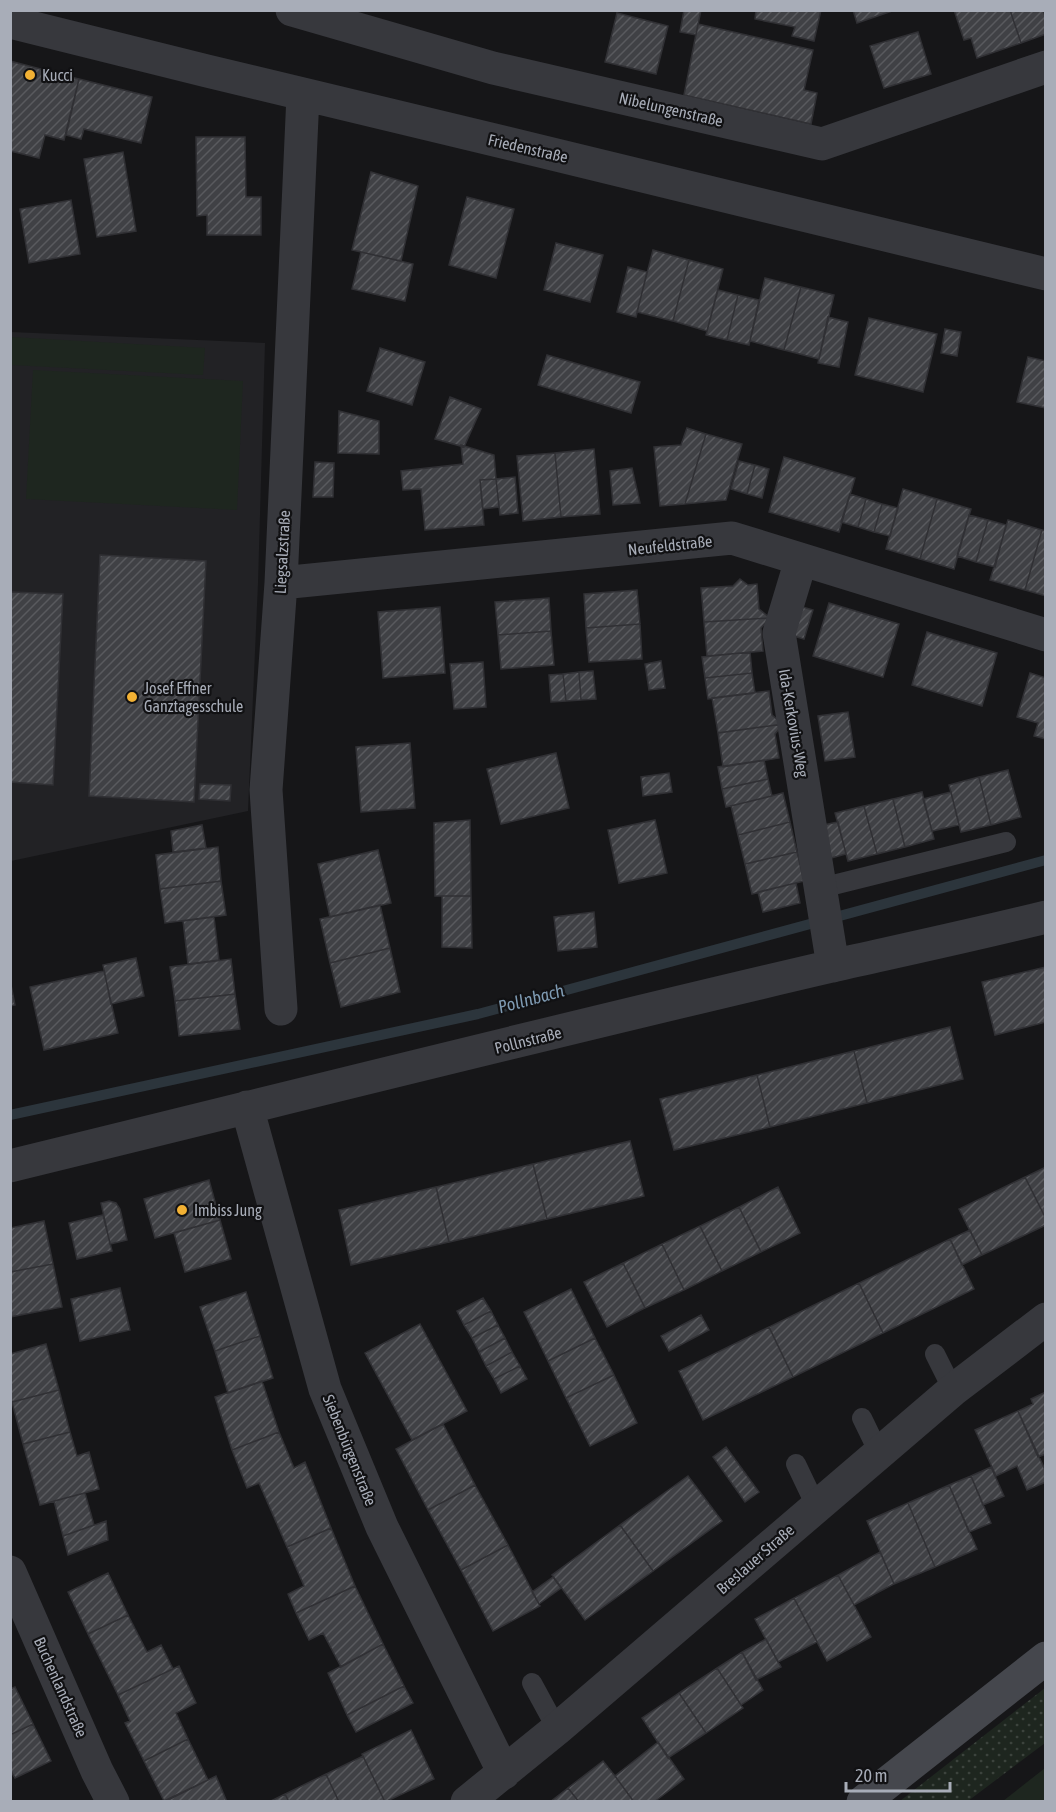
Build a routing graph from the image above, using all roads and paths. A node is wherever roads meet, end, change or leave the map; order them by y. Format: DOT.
graph roads {
  1 [pos="292,10"];
  2 [pos="10,22"];
  3 [pos="1046,67"];
  4 [pos="303,95"];
  5 [pos="1046,274"];
  6 [pos="801,560"];
  7 [pos="281,583"];
  8 [pos="1046,635"];
  9 [pos="1006,842"];
  10 [pos="822,894"];
  11 [pos="1046,917"];
  12 [pos="831,952"];
  13 [pos="281,1009"];
  14 [pos="247,1107"];
  15 [pos="10,1166"];
  16 [pos="1046,1319"];
  17 [pos="935,1354"];
  18 [pos="953,1390"];
  19 [pos="862,1418"];
  20 [pos="879,1453"];
  21 [pos="796,1464"];
  22 [pos="816,1506"];
  23 [pos="10,1572"];
  24 [pos="1046,1658"];
  25 [pos="532,1683"];
  26 [pos="557,1729"];
  27 [pos="504,1773"];
  28 [pos="113,1802"];
  29 [pos="467,1802"];
  30 [pos="862,1802"];
  1 -- 3 [label="street, Nibelungenstraße"];
  2 -- 4 [label="street, Friedenstraße"];
  4 -- 5 [label="street, Friedenstraße"];
  4 -- 7 [label="street, Liegsalzstraße"];
  6 -- 7 [label="street, Neufeldstraße"];
  6 -- 8 [label="street, Neufeldstraße"];
  6 -- 10 [label="street, Ida-Kerkovius-Weg"];
  7 -- 13 [label="street, Liegsalzstraße"];
  9 -- 10 [label="lane"];
  10 -- 12 [label="street, Ida-Kerkovius-Weg"];
  11 -- 12 [label="street, Pollnstraße"];
  12 -- 14 [label="street, Pollnstraße"];
  14 -- 15 [label="street, Pollnstraße"];
  14 -- 27 [label="street, Siebenbürgenstraße"];
  16 -- 18 [label="street, Breslauer Straße"];
  17 -- 18 [label="lane"];
  18 -- 20 [label="street, Breslauer Straße"];
  19 -- 20 [label="lane"];
  20 -- 22 [label="street, Breslauer Straße"];
  21 -- 22 [label="lane"];
  22 -- 26 [label="street, Breslauer Straße"];
  23 -- 28 [label="street, Buchenlandstraße"];
  24 -- 30 [label="street"];
  25 -- 26 [label="lane"];
  26 -- 27 [label="street, Breslauer Straße"];
  27 -- 29 [label="street, Breslauer Straße"];
}
